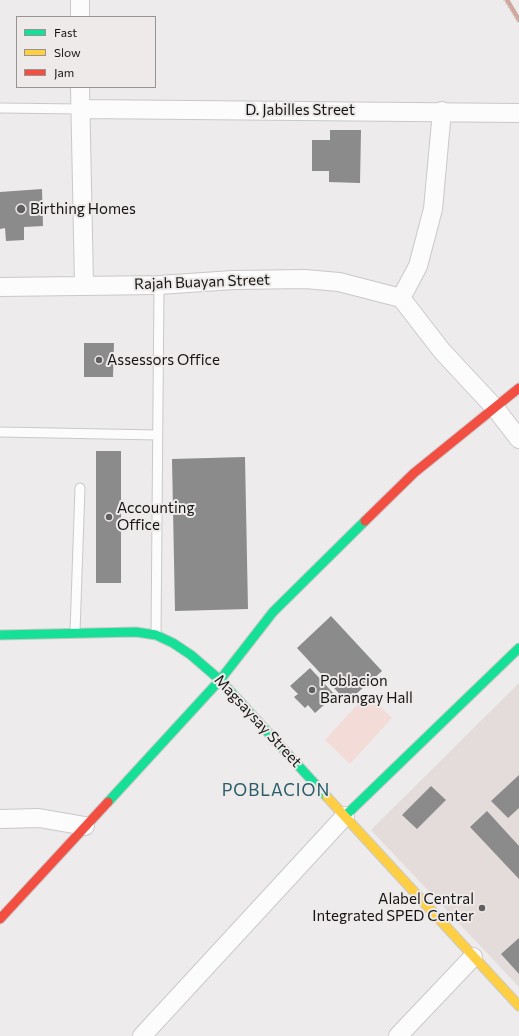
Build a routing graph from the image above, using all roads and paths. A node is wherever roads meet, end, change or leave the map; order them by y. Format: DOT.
graph roads {
  1 [pos="80,0"];
  2 [pos="504,0"];
  3 [pos="80,16"];
  4 [pos="519,24"];
  5 [pos="80,88"];
  6 [pos="0,108"];
  7 [pos="80,109"];
  8 [pos="442,111"];
  9 [pos="519,113"];
  10 [pos="84,285"];
  11 [pos="159,285"];
  12 [pos="0,286"];
  13 [pos="401,298"];
  14 [pos="519,388"];
  15 [pos="494,408"];
  16 [pos="0,432"];
  17 [pos="158,435"];
  18 [pos="519,439"];
  19 [pos="80,488"];
  20 [pos="75,632"];
  21 [pos="0,635"];
  22 [pos="156,635"];
  23 [pos="519,648"];
  24 [pos="220,680"];
  25 [pos="345,816"];
  26 [pos="0,819"];
  27 [pos="85,826"];
  28 [pos="0,919"];
  29 [pos="473,957"];
  30 [pos="519,1006"];
  31 [pos="142,1036"];
  32 [pos="398,1036"];
  1 -- 3 [label="street"];
  2 -- 4 [label="path"];
  5 -- 7 [label="street"];
  6 -- 7 [label="lane"];
  7 -- 8 [label="street, D. Jabilles Street"];
  7 -- 10 [label="street"];
  8 -- 9 [label="street, D. Jabilles Street"];
  8 -- 13 [label="street"];
  10 -- 11 [label="street, Rajah Buayan Street"];
  10 -- 12 [label="street, Rajah Buayan Street"];
  11 -- 13 [label="street, Rajah Buayan Street"];
  11 -- 17 [label="lane"];
  13 -- 15 [label="street"];
  14 -- 15 [label="street"];
  15 -- 18 [label="street"];
  15 -- 24 [label="street"];
  16 -- 17 [label="lane"];
  17 -- 22 [label="lane"];
  19 -- 20 [label="lane"];
  20 -- 21 [label="street, Magsaysay Street"];
  20 -- 22 [label="street, Magsaysay Street"];
  22 -- 24 [label="street, Magsaysay Street"];
  23 -- 25 [label="street"];
  24 -- 25 [label="street, Magsaysay Street"];
  24 -- 27 [label="street"];
  25 -- 29 [label="street, Magsaysay Street"];
  25 -- 31 [label="street"];
  26 -- 27 [label="street"];
  27 -- 28 [label="street"];
  29 -- 30 [label="street, Magsaysay Street"];
  29 -- 32 [label="street"];
}
